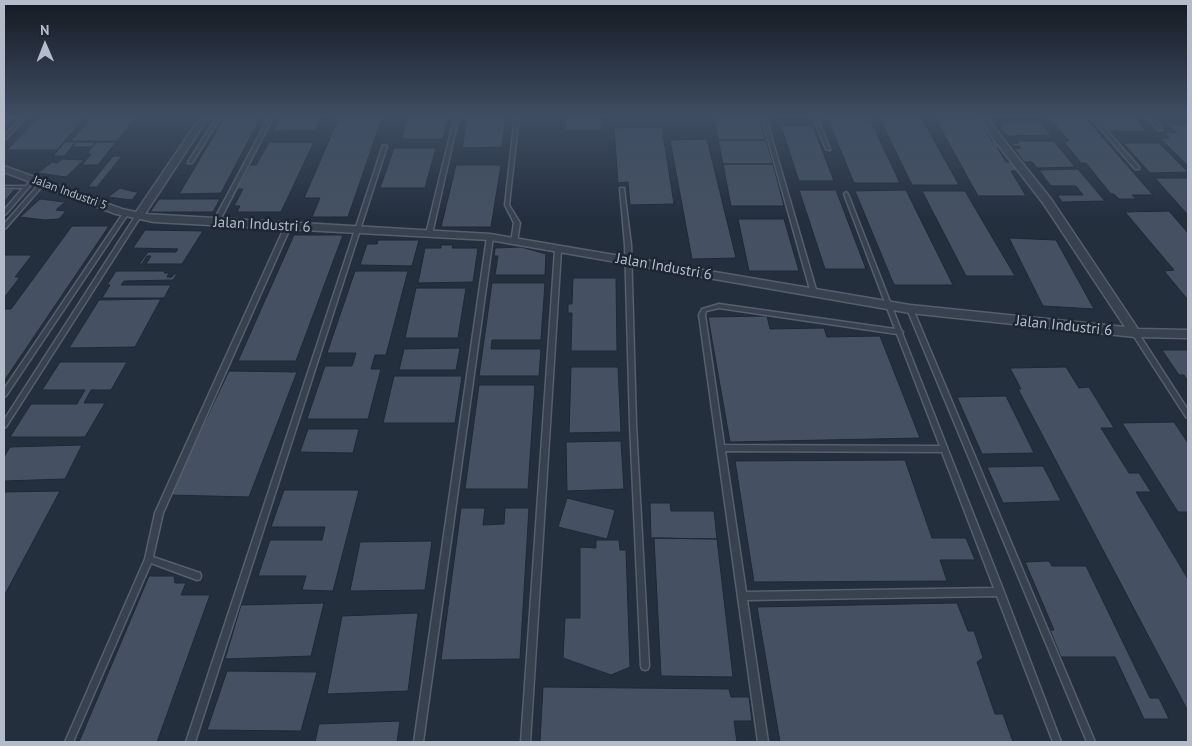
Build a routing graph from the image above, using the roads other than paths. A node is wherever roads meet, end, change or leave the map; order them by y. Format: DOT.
graph roads {
  1 [pos="180,150"];
  2 [pos="198,150"];
  3 [pos="254,150"];
  4 [pos="385,150"];
  5 [pos="449,150"];
  6 [pos="513,150"];
  7 [pos="773,150"];
  8 [pos="1008,150"];
  9 [pos="1121,150"];
  10 [pos="190,162"];
  11 [pos="1136,168"];
  12 [pos="4,169"];
  13 [pos="34,183"];
  14 [pos="4,186"];
  15 [pos="622,189"];
  16 [pos="846,194"];
  17 [pos="4,213"];
  18 [pos="132,215"];
  19 [pos="216,222"];
  20 [pos="4,226"];
  21 [pos="288,226"];
  22 [pos="359,231"];
  23 [pos="430,234"];
  24 [pos="490,237"];
  25 [pos="514,242"];
  26 [pos="558,250"];
  27 [pos="628,261"];
  28 [pos="814,293"];
  29 [pos="890,306"];
  30 [pos="910,309"];
  31 [pos="900,332"];
  32 [pos="1135,333"];
  33 [pos="1188,334"];
  34 [pos="4,394"];
  35 [pos="1188,415"];
  36 [pos="4,425"];
  37 [pos="721,448"];
  38 [pos="945,449"];
  39 [pos="149,559"];
  40 [pos="197,576"];
  41 [pos="1000,592"];
  42 [pos="742,596"];
  43 [pos="645,666"];
  44 [pos="69,742"];
  45 [pos="190,742"];
  46 [pos="418,742"];
  47 [pos="525,742"];
  48 [pos="763,742"];
  49 [pos="1057,742"];
  50 [pos="1092,742"];
  1 -- 18 [label="street"];
  2 -- 10 [label="lane"];
  3 -- 19 [label="lane"];
  4 -- 22 [label="lane"];
  5 -- 23 [label="lane"];
  6 -- 25 [label="lane"];
  7 -- 28 [label="lane"];
  8 -- 32 [label="street"];
  9 -- 11 [label="lane"];
  12 -- 13 [label="street, Jalan Industri 5"];
  13 -- 14 [label="lane"];
  13 -- 17 [label="lane"];
  13 -- 18 [label="street, Jalan Industri 5"];
  13 -- 20 [label="lane"];
  15 -- 27 [label="lane"];
  16 -- 29 [label="lane"];
  18 -- 19 [label="street, Jalan Industri 6"];
  18 -- 34 [label="lane"];
  18 -- 36 [label="lane"];
  19 -- 21 [label="street, Jalan Industri 6"];
  21 -- 22 [label="street, Jalan Industri 6"];
  21 -- 39 [label="lane"];
  22 -- 23 [label="street, Jalan Industri 6"];
  22 -- 45 [label="lane"];
  23 -- 24 [label="street, Jalan Industri 6"];
  24 -- 25 [label="street, Jalan Industri 6"];
  24 -- 46 [label="lane"];
  25 -- 26 [label="street, Jalan Industri 6"];
  26 -- 27 [label="street, Jalan Industri 6"];
  26 -- 47 [label="lane"];
  27 -- 28 [label="street, Jalan Industri 6"];
  27 -- 43 [label="lane"];
  28 -- 29 [label="street, Jalan Industri 6"];
  29 -- 30 [label="street, Jalan Industri 6"];
  29 -- 31 [label="lane"];
  30 -- 32 [label="street, Jalan Industri 6"];
  30 -- 50 [label="lane"];
  31 -- 37 [label="lane"];
  31 -- 38 [label="lane"];
  32 -- 33 [label="street, Jalan Industri 6"];
  32 -- 35 [label="lane"];
  37 -- 38 [label="lane"];
  37 -- 42 [label="lane"];
  38 -- 41 [label="lane"];
  39 -- 40 [label="lane"];
  39 -- 44 [label="lane"];
  41 -- 42 [label="lane"];
  41 -- 49 [label="lane"];
  42 -- 48 [label="lane"];
}
